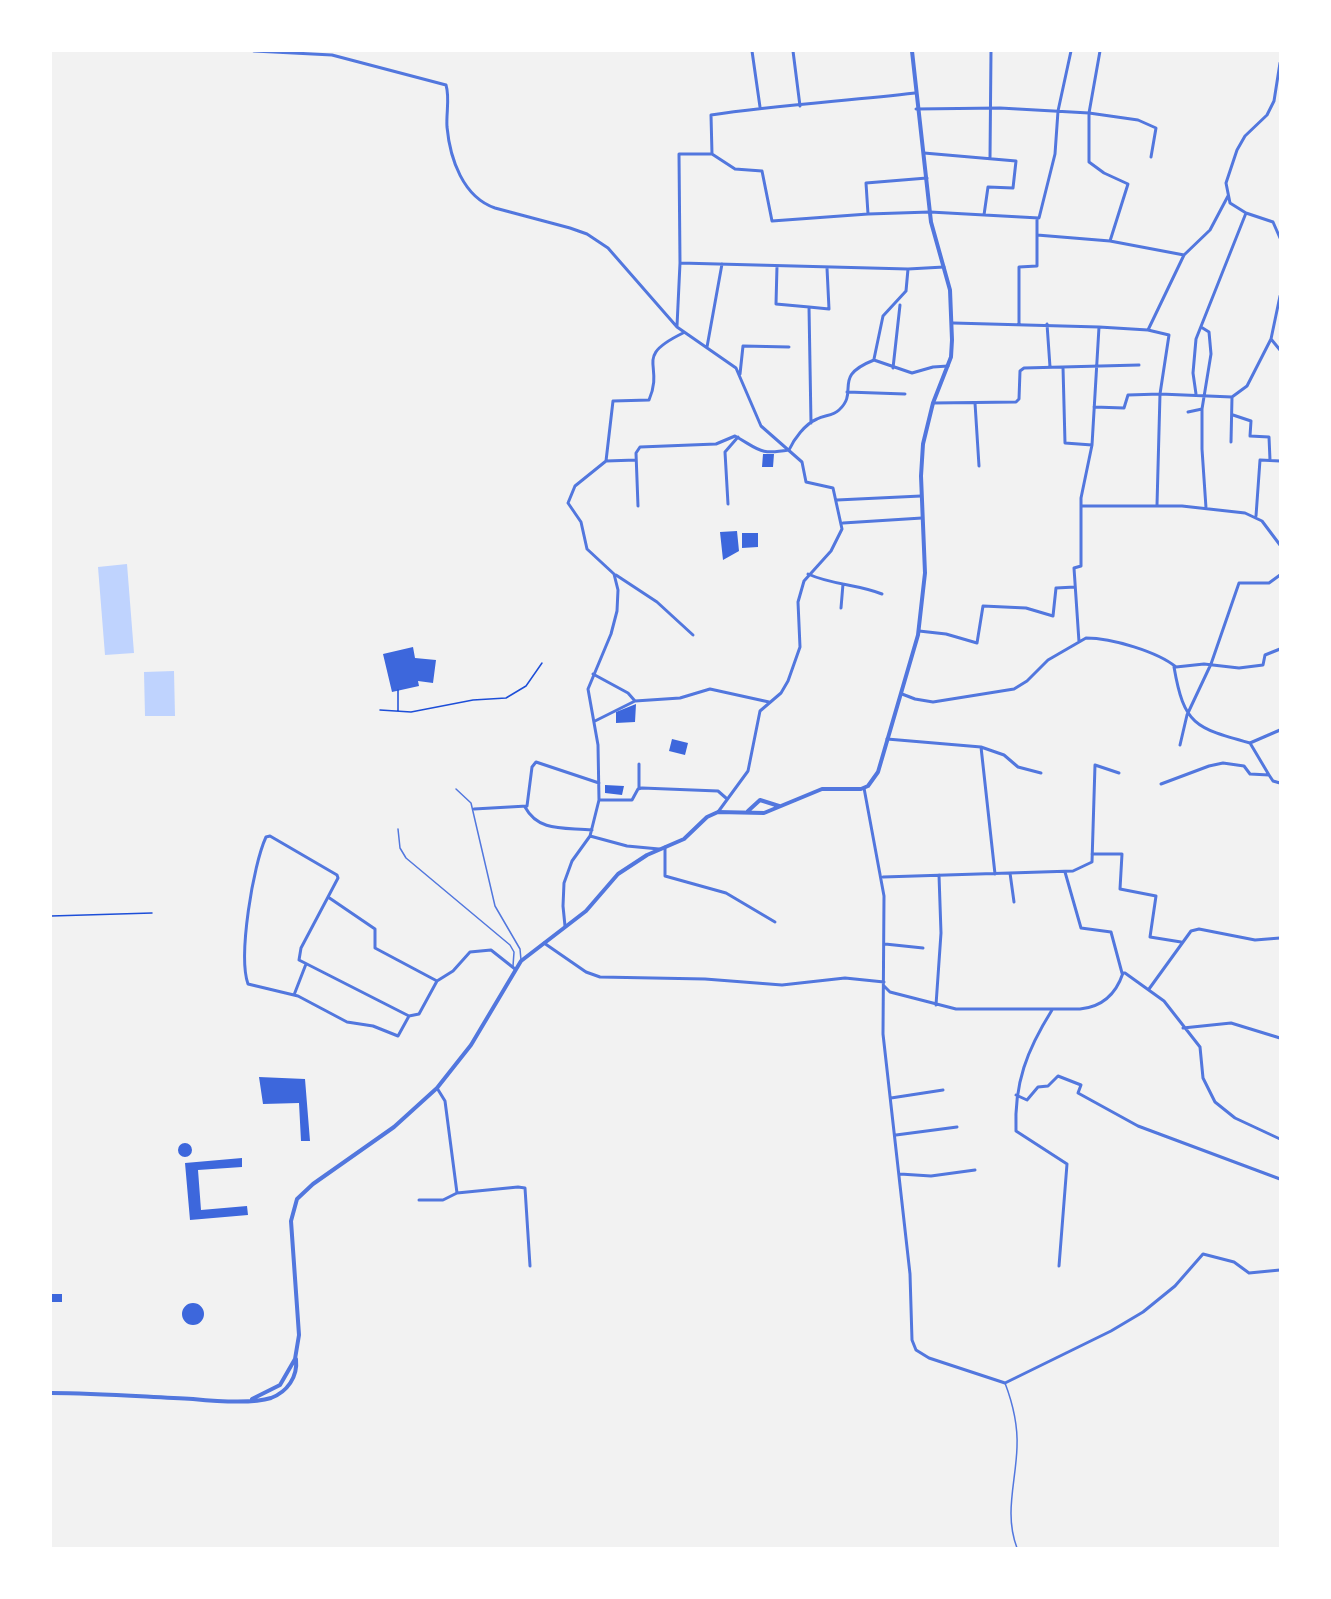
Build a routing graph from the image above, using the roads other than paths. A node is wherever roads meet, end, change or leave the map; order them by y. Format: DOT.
graph roads {
  1 [pos="254,51"];
  2 [pos="752,51"];
  3 [pos="793,51"];
  4 [pos="912,51"];
  5 [pos="991,51"];
  6 [pos="1071,51"];
  7 [pos="1100,51"];
  8 [pos="1280,63"];
  9 [pos="915,93"];
  10 [pos="800,106"];
  11 [pos="760,107"];
  12 [pos="991,108"];
  13 [pos="916,109"];
  14 [pos="1058,111"];
  15 [pos="1089,113"];
  16 [pos="924,153"];
  17 [pos="712,154"];
  18 [pos="1151,157"];
  19 [pos="990,158"];
  20 [pos="927,178"];
  21 [pos="1228,196"];
  22 [pos="930,212"];
  23 [pos="1246,213"];
  24 [pos="868,214"];
  25 [pos="984,215"];
  26 [pos="1036,220"];
  27 [pos="1036,235"];
  28 [pos="1280,238"];
  29 [pos="1110,241"];
  30 [pos="1184,255"];
  31 [pos="680,263"];
  32 [pos="722,264"];
  33 [pos="777,266"];
  34 [pos="827,267"];
  35 [pos="944,267"];
  36 [pos="908,269"];
  37 [pos="1280,296"];
  38 [pos="900,305"];
  39 [pos="809,307"];
  40 [pos="953,323"];
  41 [pos="1019,324"];
  42 [pos="1047,324"];
  43 [pos="677,327"];
  44 [pos="1099,327"];
  45 [pos="1201,327"];
  46 [pos="1148,330"];
  47 [pos="683,332"];
  48 [pos="1271,339"];
  49 [pos="789,346"];
  50 [pos="707,347"];
  51 [pos="1280,350"];
  52 [pos="874,360"];
  53 [pos="1139,364"];
  54 [pos="1096,365"];
  55 [pos="948,366"];
  56 [pos="1050,367"];
  57 [pos="1063,367"];
  58 [pos="893,368"];
  59 [pos="740,376"];
  60 [pos="847,392"];
  61 [pos="905,394"];
  62 [pos="1160,394"];
  63 [pos="1196,394"];
  64 [pos="1204,394"];
  65 [pos="1232,397"];
  66 [pos="933,403"];
  67 [pos="975,403"];
  68 [pos="1094,407"];
  69 [pos="1202,409"];
  70 [pos="1188,412"];
  71 [pos="1233,416"];
  72 [pos="811,423"];
  73 [pos="738,437"];
  74 [pos="1231,442"];
  75 [pos="1092,445"];
  76 [pos="789,450"];
  77 [pos="636,460"];
  78 [pos="1270,460"];
  79 [pos="606,461"];
  80 [pos="1280,461"];
  81 [pos="979,466"];
  82 [pos="921,496"];
  83 [pos="837,500"];
  84 [pos="728,504"];
  85 [pos="1157,505"];
  86 [pos="638,506"];
  87 [pos="1082,506"];
  88 [pos="1206,508"];
  89 [pos="1256,516"];
  90 [pos="922,518"];
  91 [pos="843,523"];
  92 [pos="1278,539"];
  93 [pos="1280,545"];
  94 [pos="614,574"];
  95 [pos="808,574"];
  96 [pos="1280,575"];
  97 [pos="843,584"];
  98 [pos="1075,587"];
  99 [pos="882,594"];
  100 [pos="841,608"];
  101 [pos="919,631"];
  102 [pos="693,635"];
  103 [pos="1079,642"];
  104 [pos="1280,649"];
  105 [pos="1211,664"];
  106 [pos="1174,667"];
  107 [pos="594,674"];
  108 [pos="902,694"];
  109 [pos="636,701"];
  110 [pos="768,702"];
  111 [pos="1187,715"];
  112 [pos="595,721"];
  113 [pos="1280,730"];
  114 [pos="887,739"];
  115 [pos="1250,743"];
  116 [pos="1180,745"];
  117 [pos="981,747"];
  118 [pos="639,764"];
  119 [pos="1041,773"];
  120 [pos="1119,773"];
  121 [pos="1269,775"];
  122 [pos="599,783"];
  123 [pos="1280,783"];
  124 [pos="1161,784"];
  125 [pos="639,788"];
  126 [pos="864,788"];
  127 [pos="456,789"];
  128 [pos="726,798"];
  129 [pos="599,800"];
  130 [pos="779,806"];
  131 [pos="525,807"];
  132 [pos="474,809"];
  133 [pos="748,811"];
  134 [pos="718,812"];
  135 [pos="398,829"];
  136 [pos="592,830"];
  137 [pos="590,836"];
  138 [pos="663,848"];
  139 [pos="1092,854"];
  140 [pos="1065,872"];
  141 [pos="1010,873"];
  142 [pos="939,874"];
  143 [pos="995,874"];
  144 [pos="883,878"];
  145 [pos="328,897"];
  146 [pos="1014,902"];
  147 [pos="775,922"];
  148 [pos="566,928"];
  149 [pos="1280,938"];
  150 [pos="1181,942"];
  151 [pos="543,943"];
  152 [pos="885,944"];
  153 [pos="923,948"];
  154 [pos="521,961"];
  155 [pos="306,964"];
  156 [pos="514,968"];
  157 [pos="1122,974"];
  158 [pos="437,981"];
  159 [pos="884,981"];
  160 [pos="884,986"];
  161 [pos="1149,989"];
  162 [pos="294,995"];
  163 [pos="936,1005"];
  164 [pos="1052,1009"];
  165 [pos="409,1016"];
  166 [pos="1183,1028"];
  167 [pos="1280,1038"];
  168 [pos="437,1088"];
  169 [pos="943,1090"];
  170 [pos="1016,1095"];
  171 [pos="891,1098"];
  172 [pos="957,1127"];
  173 [pos="896,1135"];
  174 [pos="1280,1139"];
  175 [pos="975,1170"];
  176 [pos="900,1174"];
  177 [pos="1280,1179"];
  178 [pos="457,1192"];
  179 [pos="419,1200"];
  180 [pos="531,1266"];
  181 [pos="1059,1266"];
  182 [pos="1280,1270"];
  183 [pos="1005,1383"];
  184 [pos="51,1393"];
  185 [pos="1017,1548"];
  1 -- 43 [label="street"];
  2 -- 11 [label="street"];
  3 -- 10 [label="street"];
  4 -- 9 [label="street"];
  5 -- 12 [label="street"];
  6 -- 14 [label="street"];
  7 -- 15 [label="street"];
  8 -- 21 [label="street"];
  9 -- 10 [label="street"];
  9 -- 13 [label="street"];
  10 -- 11 [label="street"];
  11 -- 17 [label="street"];
  12 -- 13 [label="street"];
  12 -- 14 [label="street"];
  12 -- 19 [label="street"];
  13 -- 16 [label="street"];
  14 -- 15 [label="street"];
  14 -- 26 [label="street"];
  15 -- 18 [label="street"];
  15 -- 29 [label="street"];
  16 -- 19 [label="street"];
  16 -- 20 [label="street"];
  17 -- 24 [label="street"];
  17 -- 31 [label="street"];
  19 -- 25 [label="street"];
  20 -- 22 [label="street"];
  20 -- 24 [label="street"];
  21 -- 23 [label="street"];
  21 -- 30 [label="street"];
  22 -- 24 [label="street"];
  22 -- 25 [label="street"];
  22 -- 35 [label="street"];
  23 -- 28 [label="street"];
  23 -- 45 [label="street"];
  25 -- 26 [label="street"];
  26 -- 27 [label="street"];
  27 -- 29 [label="street"];
  27 -- 41 [label="street"];
  29 -- 30 [label="street"];
  30 -- 46 [label="street"];
  31 -- 32 [label="street"];
  31 -- 43 [label="street"];
  32 -- 33 [label="street"];
  32 -- 50 [label="street"];
  33 -- 34 [label="street"];
  33 -- 39 [label="street"];
  34 -- 36 [label="street"];
  34 -- 39 [label="street"];
  35 -- 36 [label="street"];
  35 -- 40 [label="street"];
  36 -- 52 [label="street"];
  37 -- 48 [label="street"];
  38 -- 58 [label="street"];
  39 -- 72 [label="street"];
  40 -- 41 [label="street"];
  40 -- 55 [label="street"];
  41 -- 42 [label="street"];
  42 -- 44 [label="street"];
  42 -- 56 [label="street"];
  43 -- 47 [label="street"];
  44 -- 46 [label="street"];
  44 -- 54 [label="street"];
  45 -- 63 [label="street"];
  45 -- 64 [label="street"];
  46 -- 62 [label="street"];
  47 -- 50 [label="street"];
  47 -- 79 [label="street"];
  48 -- 51 [label="street"];
  48 -- 65 [label="street"];
  49 -- 59 [label="street"];
  50 -- 59 [label="street"];
  52 -- 58 [label="street"];
  52 -- 60 [label="street"];
  53 -- 54 [label="street"];
  54 -- 57 [label="street"];
  54 -- 68 [label="street"];
  55 -- 58 [label="street"];
  55 -- 66 [label="street"];
  56 -- 57 [label="street"];
  56 -- 67 [label="street"];
  57 -- 75 [label="street"];
  59 -- 76 [label="street"];
  60 -- 61 [label="street"];
  60 -- 72 [label="street"];
  62 -- 63 [label="street"];
  62 -- 68 [label="street"];
  62 -- 85 [label="street"];
  63 -- 64 [label="street"];
  64 -- 65 [label="street"];
  64 -- 69 [label="street"];
  65 -- 71 [label="street"];
  66 -- 67 [label="street"];
  66 -- 82 [label="street"];
  67 -- 81 [label="street"];
  68 -- 75 [label="street"];
  69 -- 70 [label="street"];
  69 -- 88 [label="street"];
  71 -- 74 [label="street"];
  71 -- 78 [label="street"];
  72 -- 76 [label="street"];
  73 -- 76 [label="street"];
  73 -- 77 [label="street"];
  73 -- 84 [label="street"];
  75 -- 87 [label="street"];
  76 -- 83 [label="street"];
  77 -- 79 [label="street"];
  77 -- 86 [label="street"];
  78 -- 80 [label="street"];
  78 -- 89 [label="street"];
  79 -- 94 [label="street"];
  82 -- 83 [label="street"];
  82 -- 90 [label="street"];
  83 -- 91 [label="street"];
  85 -- 87 [label="street"];
  85 -- 88 [label="street"];
  87 -- 98 [label="street"];
  88 -- 89 [label="street"];
  89 -- 92 [label="street"];
  90 -- 91 [label="street"];
  90 -- 101 [label="street"];
  91 -- 95 [label="street"];
  92 -- 93 [label="street"];
  94 -- 102 [label="street"];
  94 -- 107 [label="street"];
  95 -- 97 [label="street"];
  95 -- 110 [label="street"];
  96 -- 105 [label="street"];
  97 -- 99 [label="street"];
  97 -- 100 [label="street"];
  98 -- 101 [label="street"];
  98 -- 103 [label="street"];
  101 -- 108 [label="street"];
  103 -- 106 [label="street"];
  103 -- 108 [label="street"];
  104 -- 105 [label="street"];
  105 -- 106 [label="street"];
  105 -- 111 [label="street"];
  106 -- 111 [label="street"];
  107 -- 109 [label="street"];
  107 -- 112 [label="street"];
  108 -- 114 [label="street"];
  109 -- 110 [label="street"];
  109 -- 112 [label="street"];
  110 -- 128 [label="street"];
  111 -- 115 [label="street"];
  111 -- 116 [label="street"];
  112 -- 122 [label="street"];
  113 -- 115 [label="street"];
  114 -- 117 [label="street"];
  114 -- 126 [label="street"];
  115 -- 121 [label="street"];
  117 -- 119 [label="street"];
  117 -- 143 [label="street"];
  118 -- 125 [label="street"];
  120 -- 139 [label="street"];
  121 -- 123 [label="street"];
  121 -- 124 [label="street"];
  122 -- 129 [label="street"];
  122 -- 131 [label="street"];
  125 -- 128 [label="street"];
  125 -- 129 [label="street"];
  126 -- 130 [label="street"];
  126 -- 144 [label="street"];
  127 -- 132 [label="lane"];
  128 -- 134 [label="street"];
  129 -- 136 [label="street"];
  130 -- 133 [label="street"];
  130 -- 133 [label="street"];
  131 -- 132 [label="street"];
  131 -- 136 [label="street"];
  132 -- 154 [label="lane"];
  133 -- 134 [label="street"];
  134 -- 138 [label="street"];
  135 -- 156 [label="lane"];
  136 -- 137 [label="street"];
  137 -- 138 [label="street"];
  137 -- 148 [label="street"];
  138 -- 147 [label="street"];
  138 -- 148 [label="street"];
  139 -- 140 [label="street"];
  139 -- 150 [label="street"];
  140 -- 141 [label="street"];
  140 -- 157 [label="street"];
  141 -- 143 [label="street"];
  141 -- 146 [label="street"];
  142 -- 143 [label="street"];
  142 -- 144 [label="street"];
  142 -- 163 [label="street"];
  144 -- 152 [label="street"];
  145 -- 155 [label="street"];
  145 -- 158 [label="street"];
  145 -- 162 [label="street"];
  148 -- 151 [label="street"];
  149 -- 150 [label="street"];
  150 -- 161 [label="street"];
  151 -- 154 [label="street"];
  151 -- 159 [label="street"];
  152 -- 153 [label="street"];
  152 -- 159 [label="street"];
  154 -- 156 [label="street"];
  155 -- 162 [label="street"];
  155 -- 165 [label="street"];
  156 -- 158 [label="street"];
  156 -- 168 [label="street"];
  157 -- 161 [label="street"];
  157 -- 164 [label="street"];
  158 -- 165 [label="street"];
  159 -- 160 [label="street"];
  160 -- 163 [label="street"];
  160 -- 171 [label="street"];
  161 -- 166 [label="street"];
  162 -- 165 [label="street"];
  163 -- 164 [label="street"];
  164 -- 170 [label="street"];
  166 -- 167 [label="street"];
  166 -- 174 [label="street"];
  168 -- 178 [label="street"];
  168 -- 184 [label="street"];
  169 -- 171 [label="street"];
  170 -- 177 [label="street"];
  170 -- 181 [label="street"];
  171 -- 173 [label="street"];
  172 -- 173 [label="street"];
  173 -- 176 [label="street"];
  175 -- 176 [label="street"];
  176 -- 183 [label="street"];
  178 -- 179 [label="street"];
  178 -- 180 [label="street"];
  182 -- 183 [label="street"];
  183 -- 185 [label="lane"];
}
